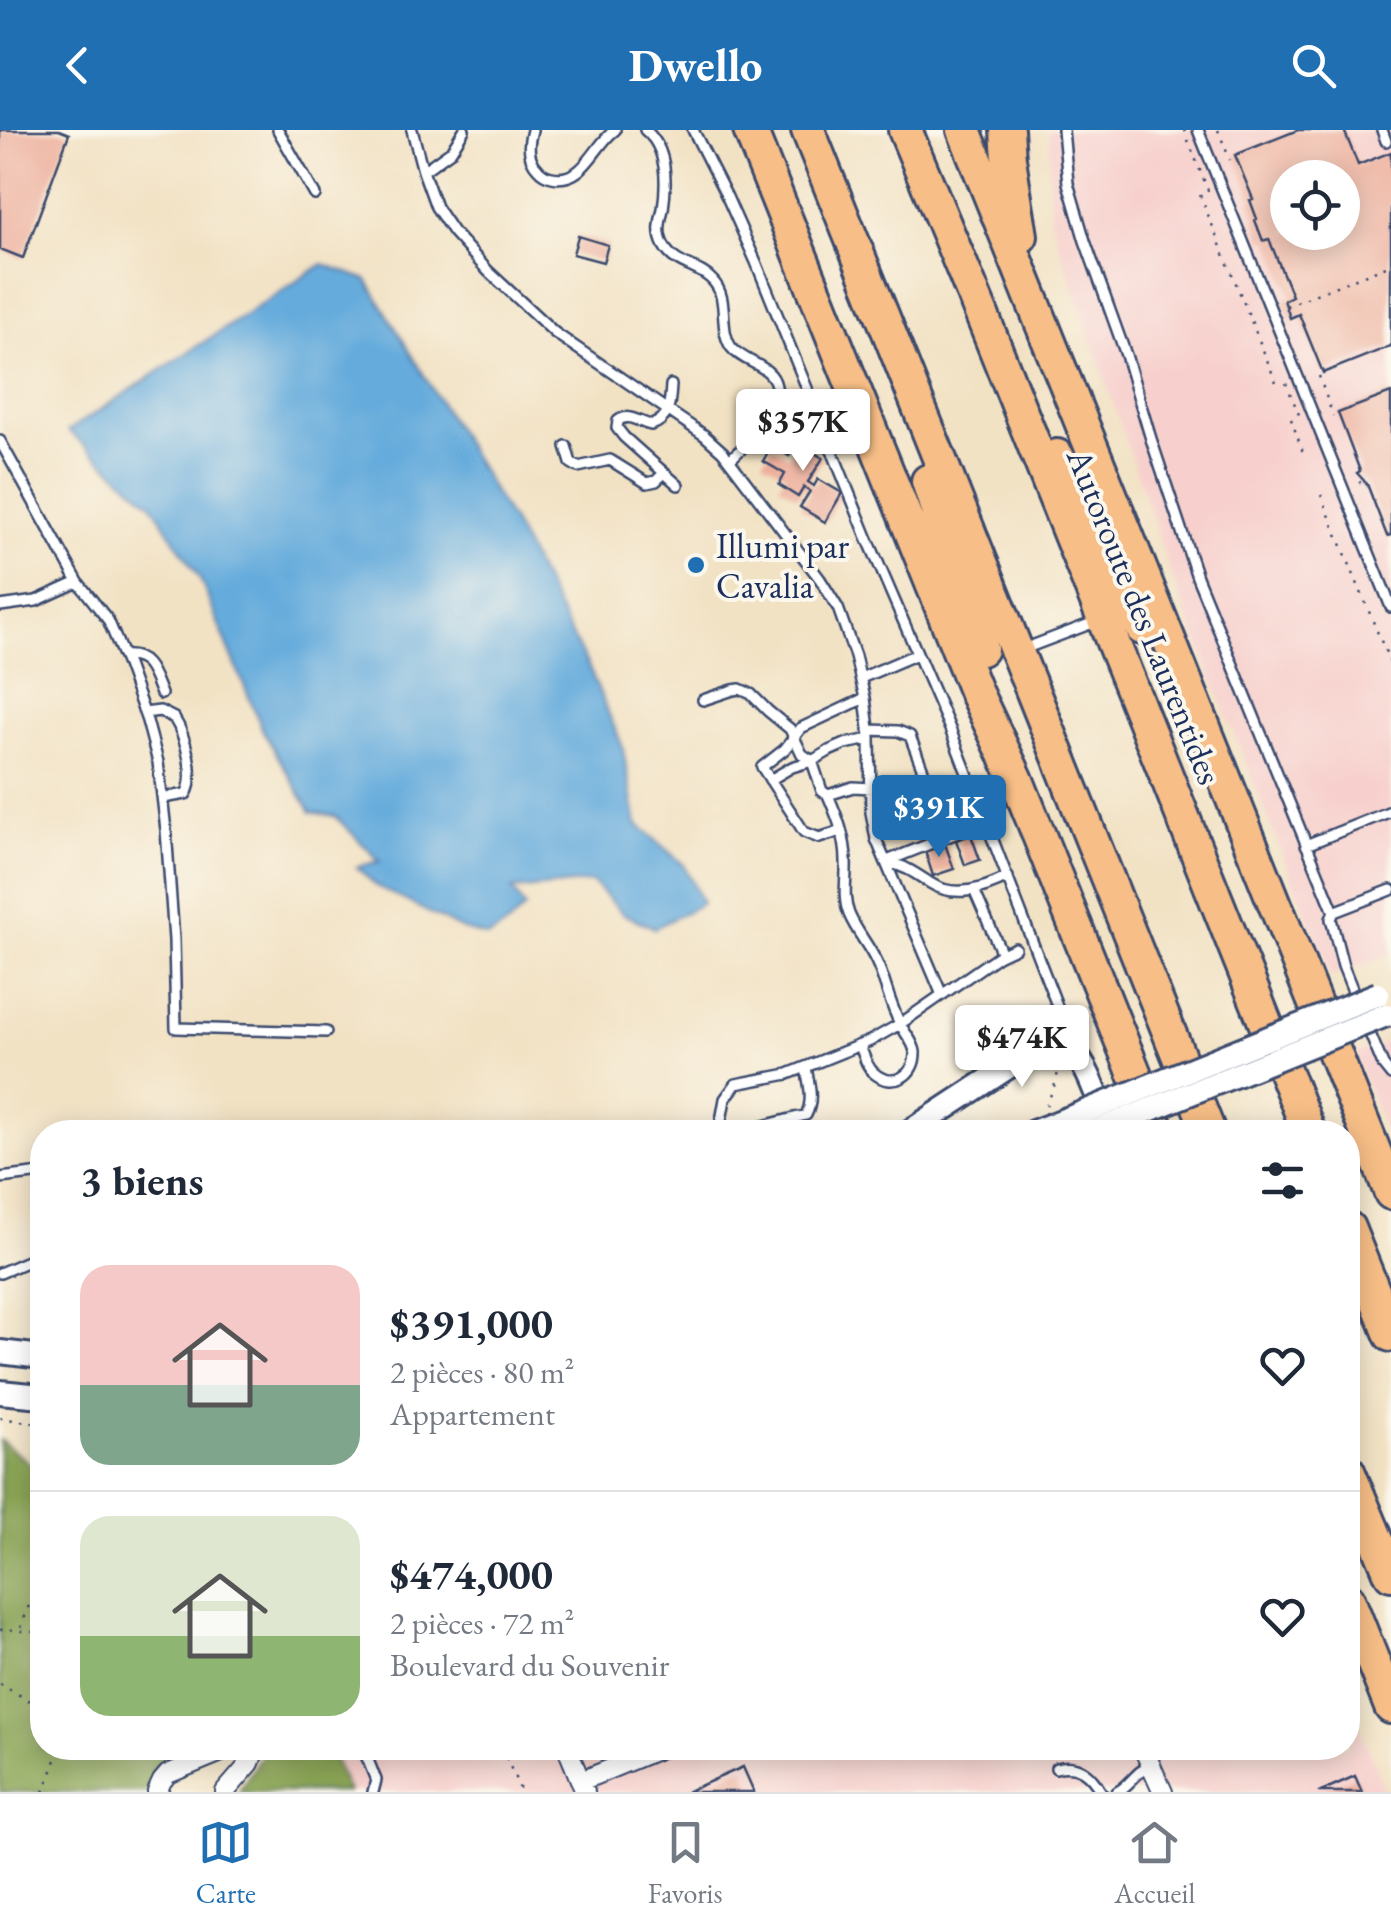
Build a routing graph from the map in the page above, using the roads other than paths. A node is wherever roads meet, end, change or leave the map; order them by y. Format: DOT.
graph roads {
  1 [pos="278,130"];
  2 [pos="412,130"];
  3 [pos="464,130"];
  4 [pos="532,130"];
  5 [pos="615,130"];
  6 [pos="646,130"];
  7 [pos="693,130"];
  8 [pos="727,130"];
  9 [pos="750,130"];
  10 [pos="808,130"];
  11 [pos="905,130"];
  12 [pos="964,130"];
  13 [pos="1008,130"];
  14 [pos="1064,130"];
  15 [pos="1198,130"];
  16 [pos="423,171"];
  17 [pos="315,195"];
  18 [pos="855,248"];
  19 [pos="803,259"];
  20 [pos="1031,294"];
  21 [pos="982,315"];
  22 [pos="671,385"];
  23 [pos="776,402"];
  24 [pos="668,411"];
  25 [pos="816,414"];
  26 [pos="0,441"];
  27 [pos="566,446"];
  28 [pos="730,460"];
  29 [pos="664,473"];
  30 [pos="678,485"];
  31 [pos="78,582"];
  32 [pos="0,606"];
  33 [pos="1391,607"];
  34 [pos="1102,619"];
  35 [pos="1016,652"];
  36 [pos="916,654"];
  37 [pos="124,656"];
  38 [pos="861,678"];
  39 [pos="160,694"];
  40 [pos="864,698"];
  41 [pos="703,700"];
  42 [pos="144,712"];
  43 [pos="870,735"];
  44 [pos="794,736"];
  45 [pos="1214,753"];
  46 [pos="812,761"];
  47 [pos="1016,778"];
  48 [pos="770,780"];
  49 [pos="872,788"];
  50 [pos="828,795"];
  51 [pos="163,798"];
  52 [pos="1391,811"];
  53 [pos="987,821"];
  54 [pos="841,831"];
  55 [pos="948,836"];
  56 [pos="1306,845"];
  57 [pos="886,862"];
  58 [pos="1008,877"];
  59 [pos="974,890"];
  60 [pos="1391,890"];
  61 [pos="1334,912"];
  62 [pos="1016,948"];
  63 [pos="1002,954"];
  64 [pos="942,995"];
  65 [pos="1387,1003"];
  66 [pos="900,1024"];
  67 [pos="326,1032"];
  68 [pos="1060,1045"];
  69 [pos="860,1046"];
  70 [pos="806,1068"];
  71 [pos="1391,1076"];
  72 [pos="721,1120"];
  73 [pos="786,1120"];
  74 [pos="927,1120"];
  75 [pos="1063,1120"];
  76 [pos="1105,1120"];
  77 [pos="1121,1120"];
  78 [pos="1153,1120"];
  79 [pos="1205,1120"];
  80 [pos="1304,1120"];
  81 [pos="30,1175"];
  82 [pos="0,1178"];
  83 [pos="1391,1193"];
  84 [pos="1360,1258"];
  85 [pos="30,1260"];
  86 [pos="0,1273"];
  87 [pos="1391,1335"];
  88 [pos="0,1352"];
  89 [pos="30,1355"];
  90 [pos="0,1392"];
  91 [pos="30,1395"];
  92 [pos="1360,1499"];
  93 [pos="1391,1574"];
  94 [pos="1360,1606"];
  95 [pos="1360,1629"];
  96 [pos="1391,1664"];
  97 [pos="1391,1707"];
  98 [pos="202,1760"];
  99 [pos="251,1760"];
  100 [pos="368,1760"];
  101 [pos="572,1760"];
  102 [pos="636,1760"];
  103 [pos="1145,1760"];
  104 [pos="1149,1760"];
  105 [pos="1056,1768"];
  106 [pos="583,1786"];
  107 [pos="157,1792"];
  108 [pos="226,1792"];
  109 [pos="373,1792"];
  110 [pos="1101,1792"];
  111 [pos="1116,1792"];
  112 [pos="1163,1792"];
  1 -- 17 [label="lane"];
  2 -- 16 [label="lane"];
  3 -- 16 [label="lane"];
  4 -- 5 [label="lane"];
  6 -- 23 [label="lane"];
  7 -- 25 [label="lane"];
  8 -- 19 [label="highway"];
  9 -- 19 [label="highway"];
  10 -- 18 [label="highway"];
  11 -- 21 [label="highway, Autoroute des Laurentides"];
  12 -- 20 [label="highway"];
  13 -- 20 [label="highway"];
  14 -- 56 [label="lane"];
  15 -- 33 [label="lane"];
  16 -- 24 [label="lane"];
  18 -- 35 [label="highway"];
  18 -- 47 [label="highway"];
  19 -- 47 [label="highway"];
  20 -- 45 [label="highway"];
  21 -- 34 [label="highway, Autoroute des Laurentides"];
  21 -- 45 [label="highway"];
  22 -- 24 [label="lane"];
  23 -- 25 [label="lane"];
  23 -- 28 [label="lane"];
  24 -- 28 [label="lane"];
  24 -- 29 [label="lane"];
  25 -- 36 [label="lane"];
  26 -- 31 [label="lane"];
  27 -- 29 [label="lane"];
  28 -- 38 [label="lane"];
  29 -- 30 [label="lane"];
  31 -- 32 [label="lane"];
  31 -- 37 [label="lane"];
  34 -- 35 [label="lane"];
  34 -- 80 [label="highway, Autoroute des Laurentides"];
  35 -- 79 [label="highway"];
  36 -- 38 [label="lane"];
  36 -- 53 [label="lane"];
  37 -- 39 [label="lane"];
  37 -- 42 [label="lane"];
  38 -- 40 [label="lane"];
  40 -- 43 [label="lane"];
  40 -- 44 [label="lane"];
  41 -- 44 [label="lane"];
  42 -- 51 [label="lane"];
  42 -- 51 [label="lane"];
  43 -- 46 [label="lane"];
  43 -- 49 [label="lane"];
  43 -- 55 [label="lane"];
  44 -- 46 [label="lane"];
  44 -- 48 [label="lane"];
  45 -- 83 [label="highway"];
  46 -- 48 [label="lane"];
  46 -- 50 [label="lane"];
  47 -- 78 [label="highway"];
  48 -- 54 [label="lane"];
  49 -- 50 [label="lane"];
  49 -- 57 [label="lane"];
  50 -- 54 [label="lane"];
  51 -- 67 [label="lane"];
  52 -- 56 [label="lane"];
  53 -- 55 [label="lane"];
  53 -- 58 [label="lane"];
  54 -- 66 [label="lane"];
  55 -- 57 [label="lane"];
  56 -- 61 [label="lane"];
  57 -- 59 [label="lane"];
  57 -- 64 [label="lane"];
  58 -- 59 [label="lane"];
  58 -- 68 [label="lane"];
  59 -- 63 [label="lane"];
  60 -- 61 [label="lane"];
  61 -- 71 [label="lane"];
  62 -- 63 [label="lane"];
  63 -- 64 [label="lane"];
  64 -- 66 [label="lane"];
  65 -- 75 [label="street, bridge"];
  65 -- 77 [label="street, bridge"];
  66 -- 69 [label="lane"];
  66 -- 69 [label="lane"];
  68 -- 74 [label="street"];
  68 -- 76 [label="street"];
  69 -- 70 [label="lane"];
  70 -- 72 [label="lane"];
  70 -- 73 [label="lane"];
  81 -- 82 [label="lane"];
  84 -- 87 [label="highway"];
  85 -- 86 [label="lane"];
  88 -- 89 [label="street"];
  90 -- 91 [label="street"];
  92 -- 93 [label="highway"];
  94 -- 96 [label="highway"];
  95 -- 97 [label="highway"];
  98 -- 107 [label="street"];
  99 -- 108 [label="street"];
  100 -- 109 [label="lane"];
  101 -- 106 [label="street"];
  102 -- 106 [label="street"];
  103 -- 111 [label="lane"];
  104 -- 112 [label="street"];
  105 -- 110 [label="lane"];
}
